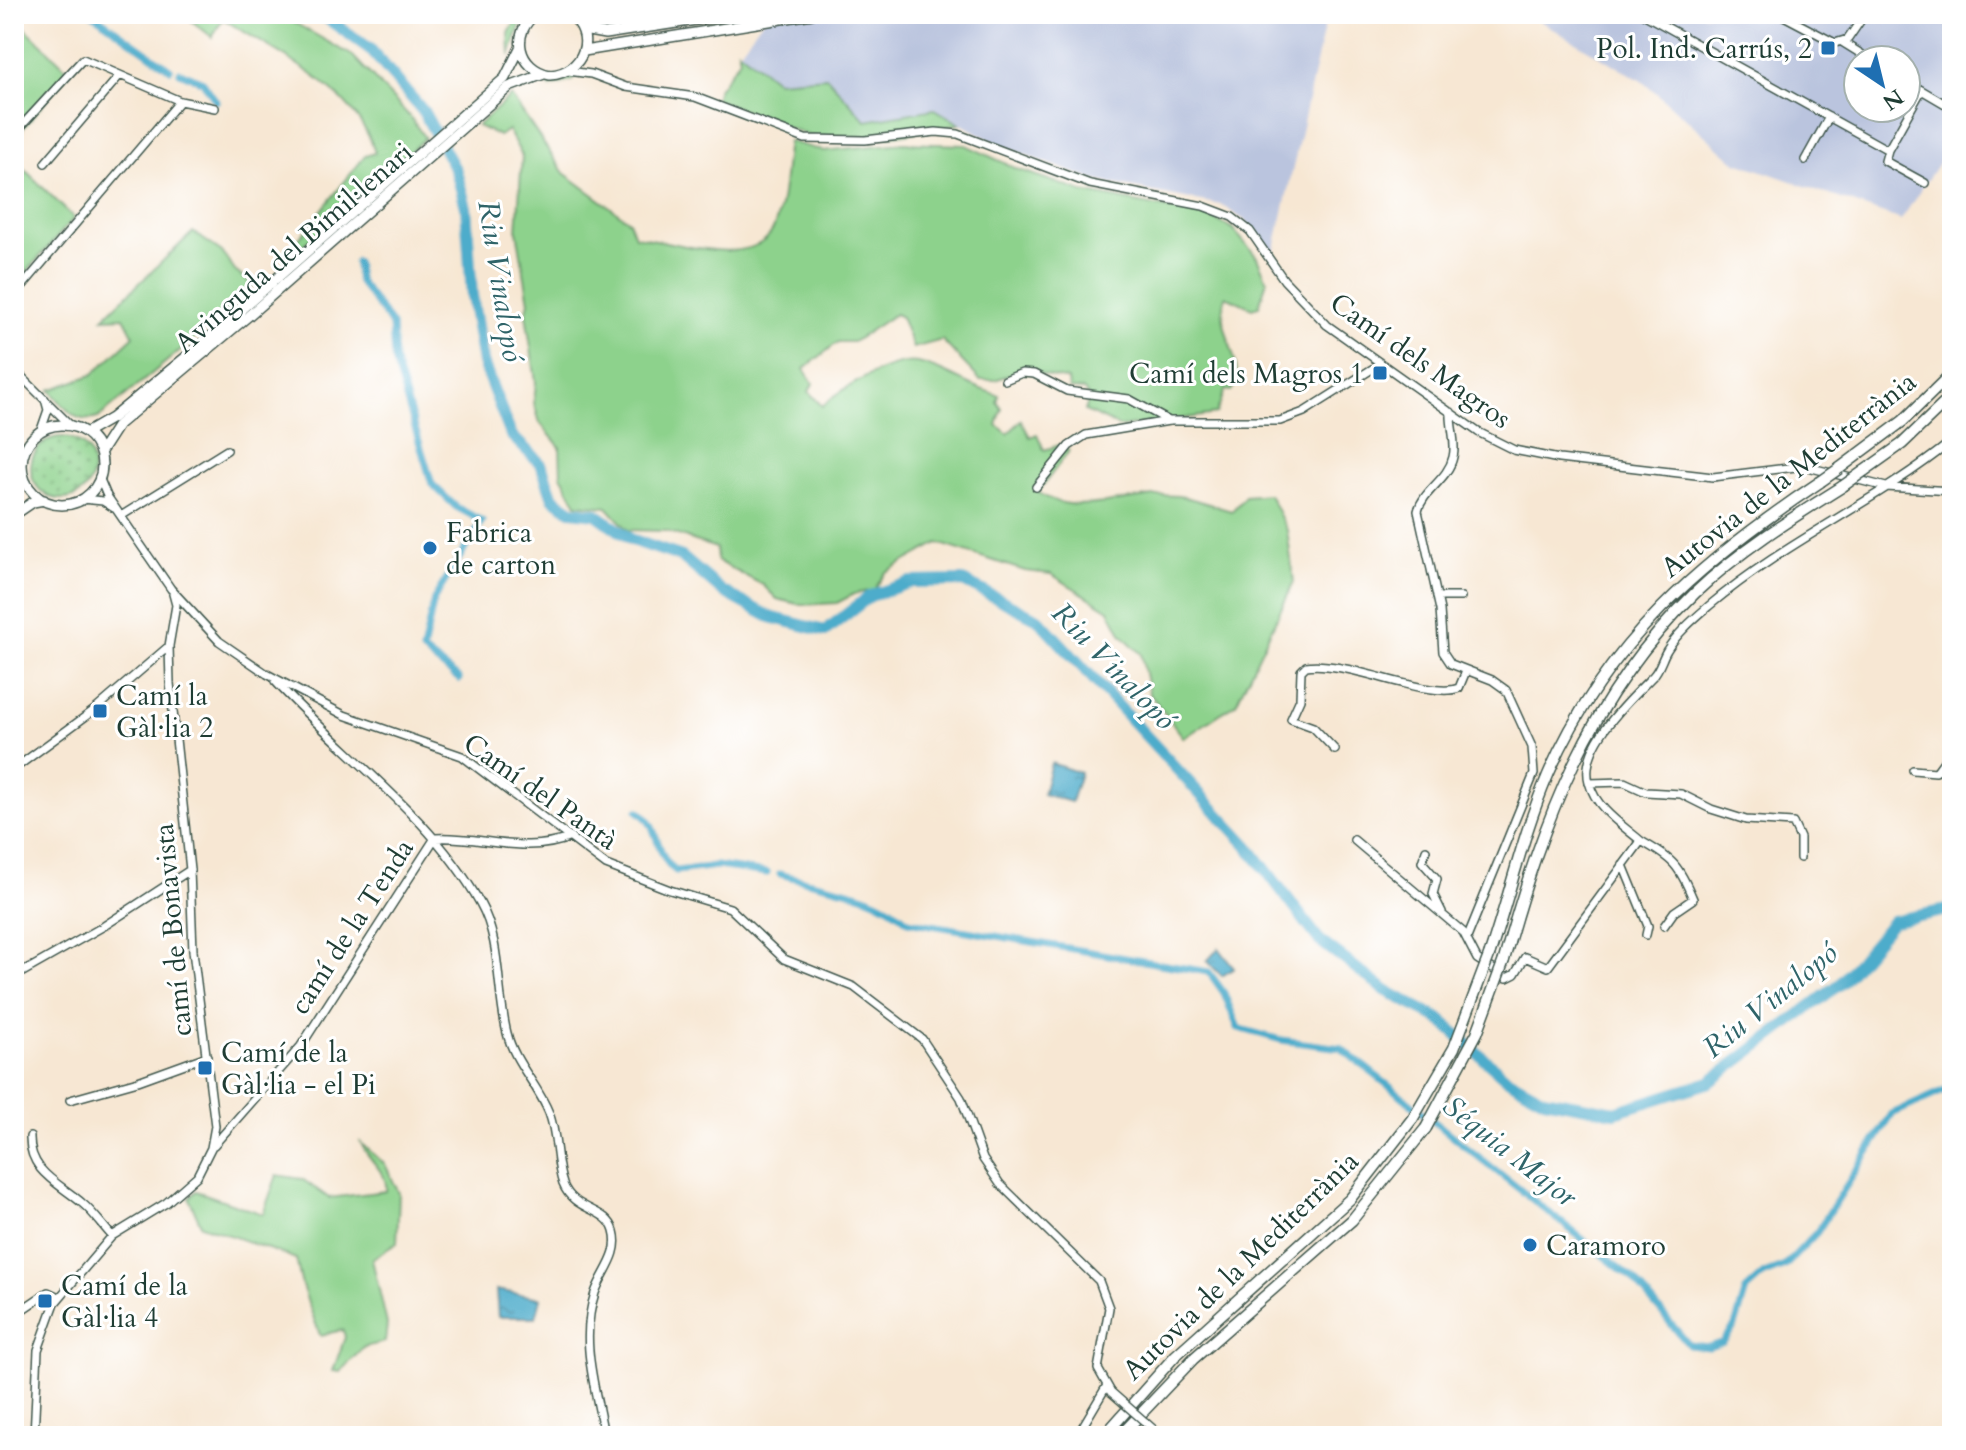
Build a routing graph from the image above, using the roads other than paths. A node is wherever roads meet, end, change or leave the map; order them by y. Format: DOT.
graph roads {
  1 [pos="536,14"];
  2 [pos="735,14"];
  3 [pos="812,14"];
  4 [pos="1643,14"];
  5 [pos="1780,14"];
  6 [pos="1865,14"];
  7 [pos="573,15"];
  8 [pos="583,30"];
  9 [pos="1842,42"];
  10 [pos="1845,44"];
  11 [pos="520,48"];
  12 [pos="582,55"];
  13 [pos="568,71"];
  14 [pos="544,74"];
  15 [pos="591,74"];
  16 [pos="120,75"];
  17 [pos="1922,92"];
  18 [pos="180,101"];
  19 [pos="215,108"];
  20 [pos="1952,108"];
  21 [pos="1829,117"];
  22 [pos="1903,124"];
  23 [pos="14,134"];
  24 [pos="1888,150"];
  25 [pos="1805,160"];
  26 [pos="45,163"];
  27 [pos="1925,183"];
  28 [pos="375,200"];
  29 [pos="14,296"];
  30 [pos="1380,364"];
  31 [pos="14,369"];
  32 [pos="1952,373"];
  33 [pos="1005,380"];
  34 [pos="43,394"];
  35 [pos="1952,396"];
  36 [pos="1451,412"];
  37 [pos="1169,421"];
  38 [pos="71,426"];
  39 [pos="41,430"];
  40 [pos="86,433"];
  41 [pos="1952,441"];
  42 [pos="227,450"];
  43 [pos="100,453"];
  44 [pos="23,476"];
  45 [pos="99,477"];
  46 [pos="1036,487"];
  47 [pos="1886,487"];
  48 [pos="1952,491"];
  49 [pos="14,494"];
  50 [pos="82,499"];
  51 [pos="44,500"];
  52 [pos="119,513"];
  53 [pos="14,515"];
  54 [pos="171,589"];
  55 [pos="1437,597"];
  56 [pos="1461,597"];
  57 [pos="169,646"];
  58 [pos="1466,671"];
  59 [pos="271,676"];
  60 [pos="1335,750"];
  61 [pos="1952,750"];
  62 [pos="14,769"];
  63 [pos="1913,770"];
  64 [pos="1589,783"];
  65 [pos="571,837"];
  66 [pos="435,838"];
  67 [pos="1354,840"];
  68 [pos="1641,841"];
  69 [pos="1426,850"];
  70 [pos="1800,858"];
  71 [pos="1623,865"];
  72 [pos="190,870"];
  73 [pos="1443,915"];
  74 [pos="1664,926"];
  75 [pos="1646,935"];
  76 [pos="1467,938"];
  77 [pos="14,977"];
  78 [pos="207,1056"];
  79 [pos="70,1100"];
  80 [pos="30,1137"];
  81 [pos="211,1148"];
  82 [pos="112,1236"];
  83 [pos="59,1297"];
  84 [pos="14,1315"];
  85 [pos="1108,1390"];
  86 [pos="34,1436"];
  87 [pos="604,1436"];
  88 [pos="1077,1436"];
  89 [pos="1104,1436"];
  90 [pos="1120,1436"];
  91 [pos="1160,1436"];
  1 -- 11 [label="main road"];
  2 -- 8 [label="main road"];
  3 -- 12 [label="main road"];
  4 -- 21 [label="street"];
  5 -- 9 [label="street"];
  6 -- 9 [label="street"];
  7 -- 8 [label="main road"];
  8 -- 12 [label="main road"];
  9 -- 10 [label="street"];
  11 -- 14 [label="main road"];
  11 -- 28 [label="main road, Avinguda del Bimil·lenari"];
  12 -- 13 [label="main road"];
  12 -- 15 [label="street"];
  13 -- 14 [label="main road"];
  13 -- 15 [label="street, Camí dels Magros"];
  14 -- 28 [label="main road, Avinguda del Bimil·lenari"];
  15 -- 30 [label="street, Camí dels Magros"];
  16 -- 18 [label="street"];
  16 -- 23 [label="street"];
  16 -- 26 [label="street"];
  17 -- 20 [label="street"];
  18 -- 19 [label="street"];
  18 -- 29 [label="street"];
  21 -- 24 [label="street"];
  21 -- 25 [label="street"];
  22 -- 24 [label="street"];
  24 -- 27 [label="street"];
  28 -- 40 [label="main road, Avinguda del Bimil·lenari"];
  28 -- 43 [label="main road, Avinguda del Bimil·lenari"];
  30 -- 36 [label="street, Camí dels Magros"];
  30 -- 37 [label="street"];
  31 -- 34 [label="street"];
  32 -- 89 [label="highway, Autovia de la Mediterrània, bridge"];
  33 -- 37 [label="street"];
  34 -- 38 [label="street"];
  34 -- 39 [label="street"];
  35 -- 90 [label="highway, Autovia de la Mediterrània, bridge"];
  36 -- 47 [label="street, Camí dels Magros"];
  36 -- 55 [label="street"];
  37 -- 46 [label="street"];
  38 -- 39 [label="main road"];
  38 -- 40 [label="main road"];
  39 -- 44 [label="main road"];
  40 -- 43 [label="main road"];
  41 -- 47 [label="street"];
  42 -- 52 [label="street"];
  43 -- 45 [label="main road"];
  44 -- 49 [label="main road"];
  44 -- 51 [label="main road"];
  45 -- 50 [label="main road"];
  45 -- 52 [label="street, Camí del Pantà"];
  47 -- 48 [label="street, Camí dels Magros"];
  47 -- 64 [label="street"];
  50 -- 51 [label="main road"];
  50 -- 52 [label="street"];
  51 -- 53 [label="main road"];
  52 -- 54 [label="street, Camí del Pantà"];
  54 -- 57 [label="street, camí de Bonavista"];
  54 -- 59 [label="street, Camí del Pantà"];
  55 -- 56 [label="street"];
  55 -- 58 [label="street"];
  57 -- 62 [label="street"];
  57 -- 72 [label="street, camí de Bonavista"];
  58 -- 60 [label="street"];
  58 -- 76 [label="street"];
  59 -- 65 [label="street, Camí del Pantà"];
  59 -- 66 [label="street"];
  61 -- 63 [label="street"];
  64 -- 68 [label="street"];
  64 -- 70 [label="street"];
  65 -- 66 [label="street"];
  65 -- 85 [label="street, Camí del Pantà"];
  66 -- 81 [label="street, camí de la Tenda"];
  66 -- 87 [label="street"];
  67 -- 73 [label="street"];
  68 -- 71 [label="street"];
  68 -- 74 [label="street"];
  69 -- 73 [label="street"];
  71 -- 75 [label="street"];
  71 -- 76 [label="street"];
  72 -- 77 [label="street"];
  72 -- 78 [label="street, camí de Bonavista"];
  73 -- 76 [label="street"];
  78 -- 79 [label="street"];
  78 -- 81 [label="street, camí de Bonavista"];
  80 -- 82 [label="street"];
  81 -- 82 [label="street, camí de Bonavista"];
  82 -- 83 [label="street, camí de Bonavista"];
  83 -- 84 [label="street"];
  83 -- 86 [label="street, camí de Bonavista"];
  85 -- 88 [label="street"];
  85 -- 91 [label="street, bridge"];
}
